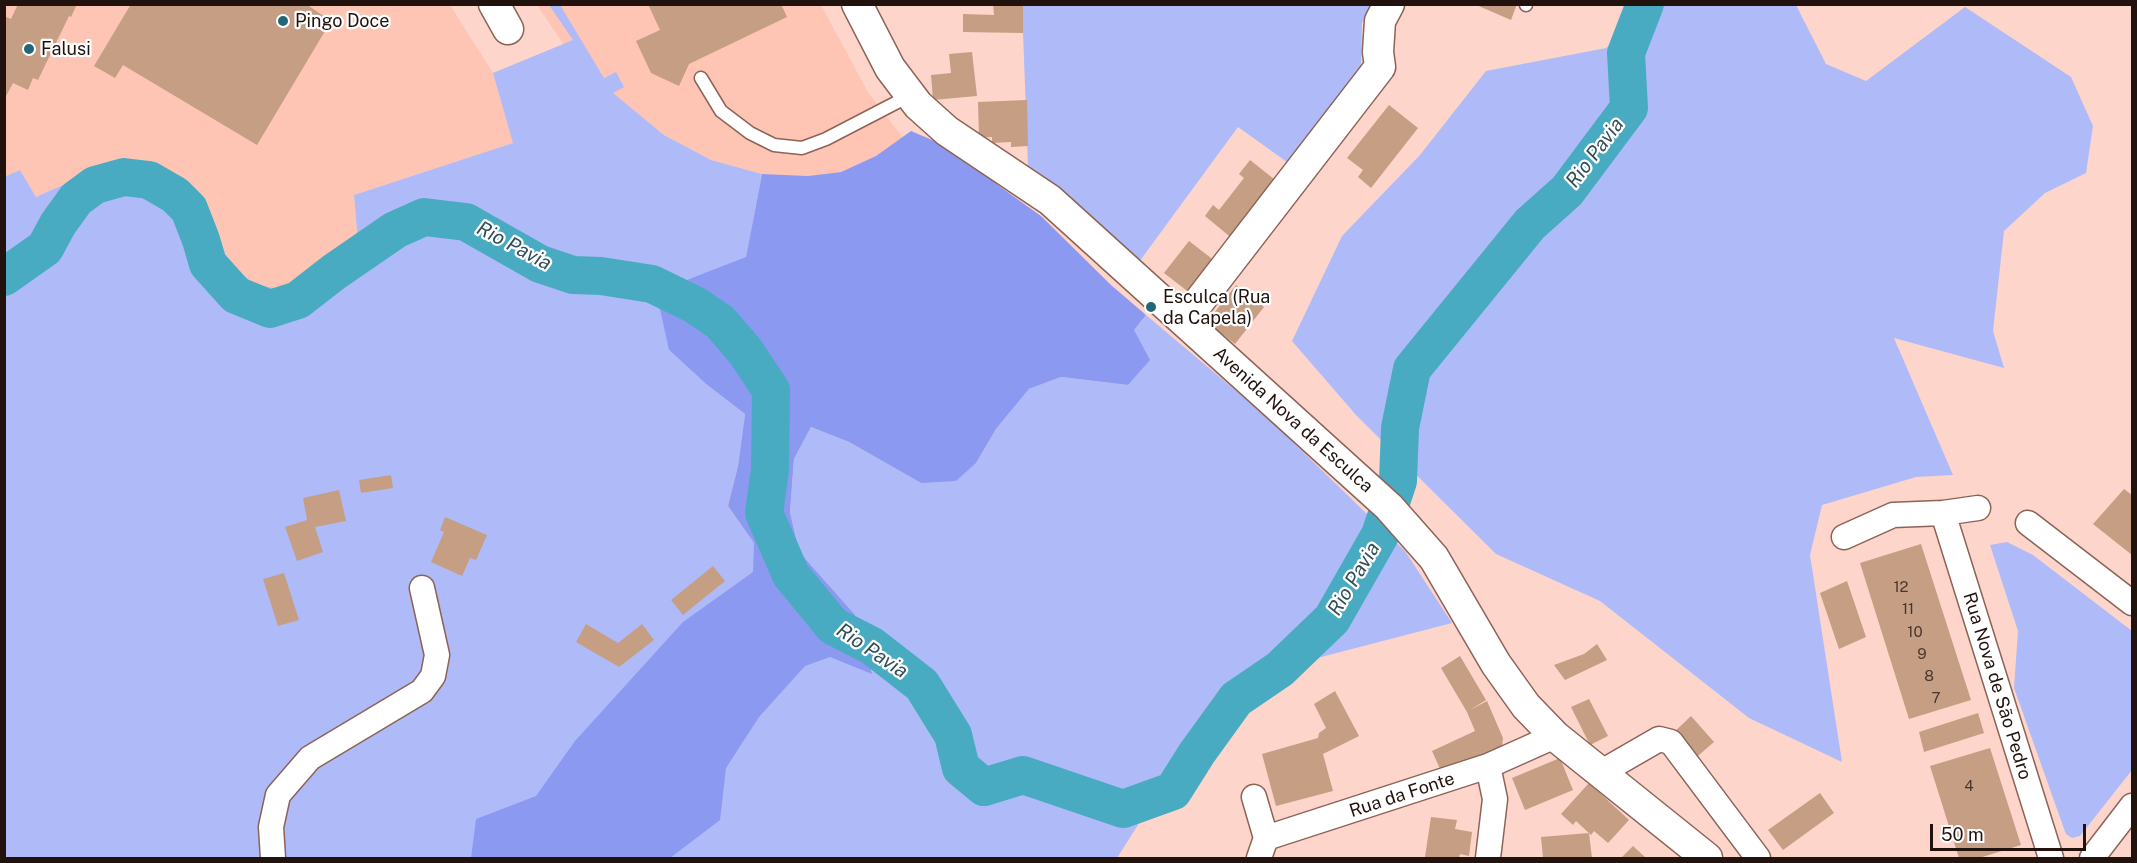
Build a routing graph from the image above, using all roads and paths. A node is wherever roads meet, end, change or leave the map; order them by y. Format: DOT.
graph roads {
  1 [pos="857,4"];
  2 [pos="1389,4"];
  3 [pos="701,78"];
  4 [pos="909,96"];
  5 [pos="1184,321"];
  6 [pos="1978,508"];
  7 [pos="1943,513"];
  8 [pos="2028,523"];
  9 [pos="1844,537"];
  10 [pos="423,588"];
  11 [pos="2133,603"];
  12 [pos="1555,736"];
  13 [pos="1488,766"];
  14 [pos="1600,773"];
  15 [pos="1254,797"];
  16 [pos="2133,806"];
  17 [pos="1262,848"];
  18 [pos="273,858"];
  19 [pos="1488,858"];
  20 [pos="1707,858"];
  21 [pos="1758,858"];
  22 [pos="2051,858"];
  23 [pos="2092,858"];
  1 -- 4 [label="street, Avenida Nova da Esculca"];
  2 -- 5 [label="street"];
  3 -- 4 [label="lane"];
  4 -- 5 [label="street, Avenida Nova da Esculca"];
  5 -- 12 [label="street, Avenida Nova da Esculca"];
  6 -- 7 [label="street"];
  7 -- 9 [label="street"];
  7 -- 22 [label="street, Rua Nova de São Pedro"];
  8 -- 11 [label="street"];
  10 -- 18 [label="street"];
  12 -- 13 [label="street, Rua da Fonte"];
  12 -- 14 [label="street, Avenida Nova da Esculca"];
  13 -- 17 [label="street, Rua da Fonte"];
  13 -- 19 [label="street"];
  14 -- 20 [label="street, Avenida Nova da Esculca"];
  14 -- 21 [label="street"];
  15 -- 17 [label="street"];
  16 -- 23 [label="street"];
}
